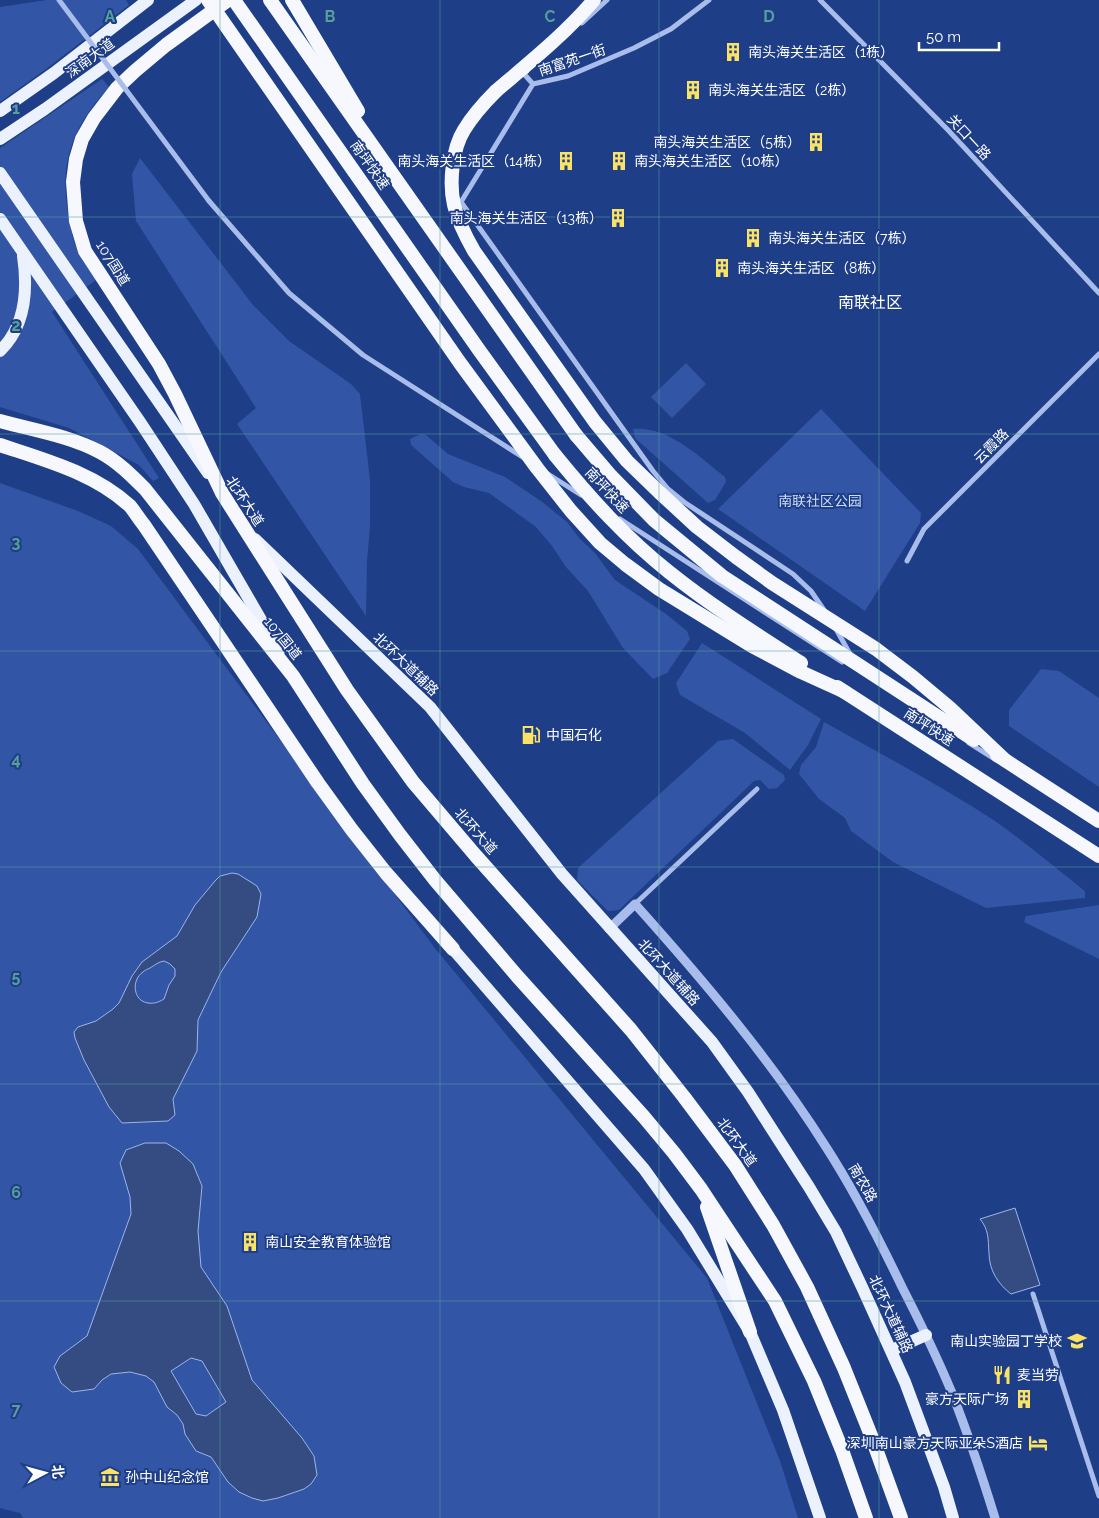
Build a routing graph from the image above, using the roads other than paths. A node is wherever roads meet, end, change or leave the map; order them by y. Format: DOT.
graph roads {
  1 [pos="59,0"];
  2 [pos="148,0"];
  3 [pos="196,0"];
  4 [pos="208,0"];
  5 [pos="270,0"];
  6 [pos="292,0"];
  7 [pos="594,0"];
  8 [pos="607,0"];
  9 [pos="710,0"];
  10 [pos="820,0"];
  11 [pos="230,1"];
  12 [pos="533,84"];
  13 [pos="0,110"];
  14 [pos="0,140"];
  15 [pos="0,173"];
  16 [pos="392,173"];
  17 [pos="0,219"];
  18 [pos="22,251"];
  19 [pos="1099,293"];
  20 [pos="0,351"];
  21 [pos="1099,354"];
  22 [pos="0,421"];
  23 [pos="0,445"];
  24 [pos="222,493"];
  25 [pos="243,528"];
  26 [pos="907,561"];
  27 [pos="845,664"];
  28 [pos="862,675"];
  29 [pos="293,676"];
  30 [pos="845,692"];
  31 [pos="894,696"];
  32 [pos="1005,760"];
  33 [pos="757,789"];
  34 [pos="1099,820"];
  35 [pos="1099,826"];
  36 [pos="1099,856"];
  37 [pos="635,904"];
  38 [pos="609,929"];
  39 [pos="453,949"];
  40 [pos="701,1189"];
  41 [pos="1034,1294"];
  42 [pos="750,1332"];
  43 [pos="926,1335"];
  44 [pos="892,1350"];
  45 [pos="1099,1496"];
  46 [pos="820,1518"];
  47 [pos="866,1518"];
  48 [pos="901,1518"];
  49 [pos="953,1518"];
  50 [pos="995,1518"];
  1 -- 27 [label="street, bridge"];
  2 -- 13 [label="main road, 深南大道"];
  3 -- 14 [label="main road, 深南大道"];
  4 -- 30 [label="highway, bridge"];
  5 -- 16 [label="highway, 南坪快速"];
  6 -- 16 [label="highway"];
  7 -- 32 [label="highway, bridge"];
  8 -- 12 [label="street"];
  9 -- 12 [label="street, 南富苑一街"];
  10 -- 19 [label="street, 关口一路"];
  11 -- 24 [label="highway, 107国道"];
  11 -- 30 [label="highway, 南坪快速, bridge"];
  12 -- 28 [label="street, 南富苑一街"];
  15 -- 24 [label="main road, 北环大道"];
  16 -- 32 [label="highway, 南坪快速, bridge"];
  17 -- 18 [label="main road"];
  18 -- 20 [label="main road"];
  18 -- 29 [label="main road"];
  21 -- 26 [label="street, 云霞路"];
  22 -- 29 [label="highway, 107国道"];
  23 -- 39 [label="highway"];
  24 -- 25 [label="highway, 北环大道"];
  25 -- 38 [label="main road, 北环大道辅路"];
  25 -- 48 [label="highway, 北环大道"];
  29 -- 40 [label="highway"];
  30 -- 36 [label="highway, 南坪快速, bridge"];
  31 -- 35 [label="street"];
  32 -- 34 [label="highway, 南坪快速, bridge"];
  33 -- 37 [label="street"];
  37 -- 38 [label="street"];
  37 -- 43 [label="street, 南农路"];
  38 -- 44 [label="main road, 北环大道辅路"];
  39 -- 42 [label="main road"];
  40 -- 42 [label="highway"];
  40 -- 47 [label="highway"];
  41 -- 45 [label="street"];
  42 -- 46 [label="main road"];
  43 -- 44 [label="main road"];
  43 -- 50 [label="street, 南农路"];
  44 -- 49 [label="main road, 北环大道辅路"];
}
